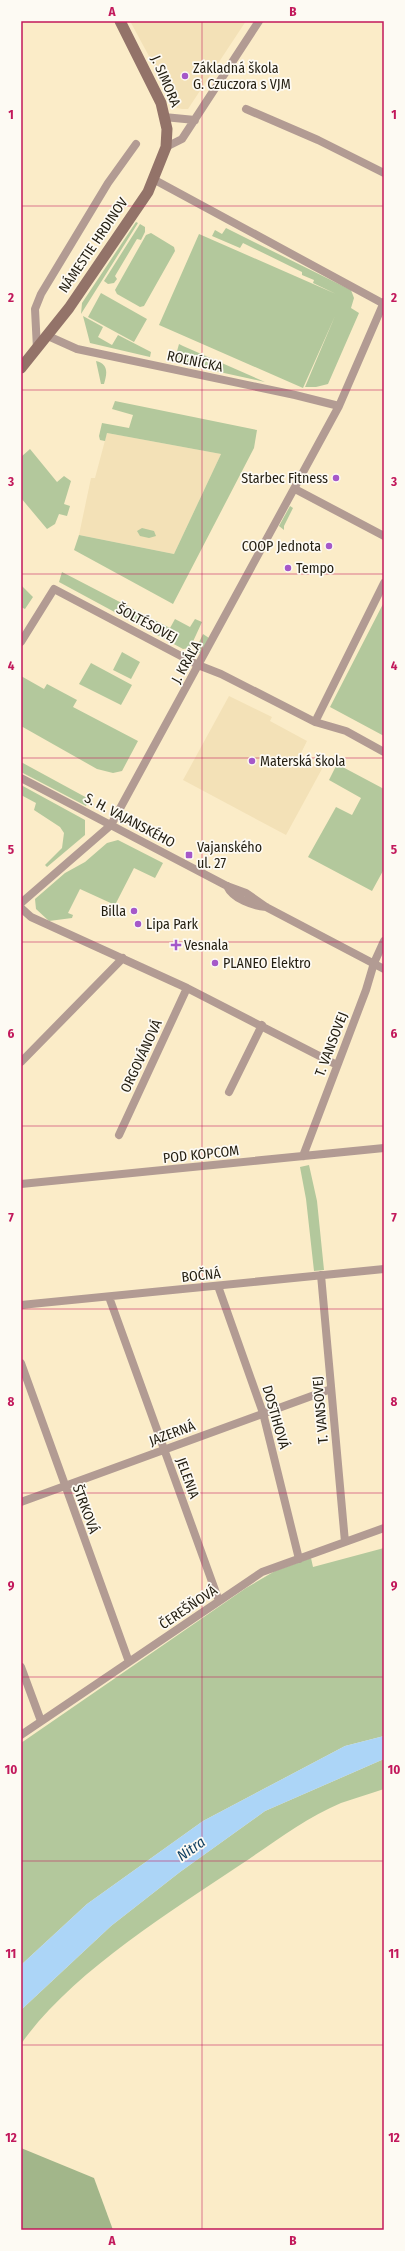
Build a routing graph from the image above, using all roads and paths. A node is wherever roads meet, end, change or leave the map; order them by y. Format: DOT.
graph roads {
  1 [pos="120,21"];
  2 [pos="259,21"];
  3 [pos="246,109"];
  4 [pos="164,117"];
  5 [pos="194,120"];
  6 [pos="136,144"];
  7 [pos="166,147"];
  8 [pos="384,173"];
  9 [pos="153,179"];
  10 [pos="384,303"];
  11 [pos="48,336"];
  12 [pos="37,349"];
  13 [pos="21,368"];
  14 [pos="339,406"];
  15 [pos="295,489"];
  16 [pos="384,536"];
  17 [pos="384,583"];
  18 [pos="21,642"];
  19 [pos="198,665"];
  20 [pos="315,722"];
  21 [pos="384,752"];
  22 [pos="21,778"];
  23 [pos="111,825"];
  24 [pos="21,903"];
  25 [pos="21,908"];
  26 [pos="384,941"];
  27 [pos="123,958"];
  28 [pos="374,963"];
  29 [pos="384,969"];
  30 [pos="187,988"];
  31 [pos="262,1025"];
  32 [pos="21,1062"];
  33 [pos="337,1065"];
  34 [pos="229,1092"];
  35 [pos="118,1135"];
  36 [pos="384,1148"];
  37 [pos="303,1156"];
  38 [pos="21,1184"];
  39 [pos="384,1269"];
  40 [pos="322,1275"];
  41 [pos="218,1286"];
  42 [pos="109,1297"];
  43 [pos="21,1305"];
  44 [pos="21,1364"];
  45 [pos="331,1388"];
  46 [pos="263,1413"];
  47 [pos="164,1450"];
  48 [pos="64,1486"];
  49 [pos="21,1502"];
  50 [pos="384,1528"];
  51 [pos="345,1542"];
  52 [pos="299,1559"];
  53 [pos="219,1601"];
  54 [pos="129,1662"];
  55 [pos="21,1667"];
  56 [pos="41,1721"];
  57 [pos="21,1735"];
  1 -- 4 [label="main road, J. SIMORA"];
  2 -- 5 [label="street"];
  3 -- 8 [label="street"];
  4 -- 5 [label="street"];
  4 -- 7 [label="main road, J. SIMORA"];
  5 -- 7 [label="street"];
  6 -- 12 [label="street, NÁMESTIE HRDINOV"];
  7 -- 9 [label="main road, J. SIMORA"];
  9 -- 10 [label="street"];
  9 -- 11 [label="main road, NÁMESTIE HRDINOV"];
  10 -- 14 [label="street, J. KRÁĽA"];
  11 -- 12 [label="main road, NÁMESTIE HRDINOV"];
  11 -- 14 [label="street, ROĽNÍCKA"];
  12 -- 13 [label="main road"];
  14 -- 15 [label="street, J. KRÁĽA"];
  15 -- 16 [label="street"];
  15 -- 19 [label="street, J. KRÁĽA"];
  17 -- 20 [label="street"];
  18 -- 19 [label="street, ŠOLTÉSOVEJ"];
  19 -- 20 [label="street, ŠOLTÉSOVEJ"];
  19 -- 23 [label="street, J. KRÁĽA"];
  20 -- 21 [label="street, ŠOLTÉSOVEJ"];
  22 -- 23 [label="street, S. H. VAJANSKÉHO"];
  23 -- 24 [label="street, J. KRÁĽA"];
  23 -- 28 [label="street, S. H. VAJANSKÉHO"];
  25 -- 27 [label="street"];
  26 -- 28 [label="street, T. VANSOVEJ"];
  27 -- 30 [label="street"];
  27 -- 32 [label="street"];
  28 -- 29 [label="street, S. H. VAJANSKÉHO"];
  28 -- 33 [label="street, T. VANSOVEJ"];
  30 -- 31 [label="street"];
  30 -- 35 [label="street, ORGOVÁNOVÁ"];
  31 -- 33 [label="street"];
  31 -- 34 [label="street"];
  33 -- 37 [label="street, T. VANSOVEJ"];
  36 -- 37 [label="street, POD KOPCOM"];
  37 -- 38 [label="street, POD KOPCOM"];
  39 -- 40 [label="street, BOČNÁ"];
  40 -- 41 [label="street, BOČNÁ"];
  40 -- 45 [label="street, T. VANSOVEJ"];
  41 -- 42 [label="street, BOČNÁ"];
  41 -- 46 [label="street, DOSTIHOVÁ"];
  42 -- 43 [label="street, BOČNÁ"];
  42 -- 47 [label="street, JELENIA"];
  44 -- 48 [label="street, ŠTRKOVÁ"];
  45 -- 46 [label="street, JAZERNÁ"];
  45 -- 51 [label="street, T. VANSOVEJ"];
  46 -- 47 [label="street, JAZERNÁ"];
  46 -- 52 [label="street, DOSTIHOVÁ"];
  47 -- 48 [label="street, JAZERNÁ"];
  47 -- 53 [label="street, JELENIA"];
  48 -- 49 [label="street, JAZERNÁ"];
  48 -- 54 [label="street, ŠTRKOVÁ"];
  50 -- 51 [label="street, ČEREŠŇOVÁ"];
  51 -- 52 [label="street, ČEREŠŇOVÁ"];
  52 -- 53 [label="street, ČEREŠŇOVÁ"];
  53 -- 54 [label="street, ČEREŠŇOVÁ"];
  54 -- 56 [label="street, ČEREŠŇOVÁ"];
  55 -- 56 [label="street"];
  56 -- 57 [label="street, ČEREŠŇOVÁ"];
}
